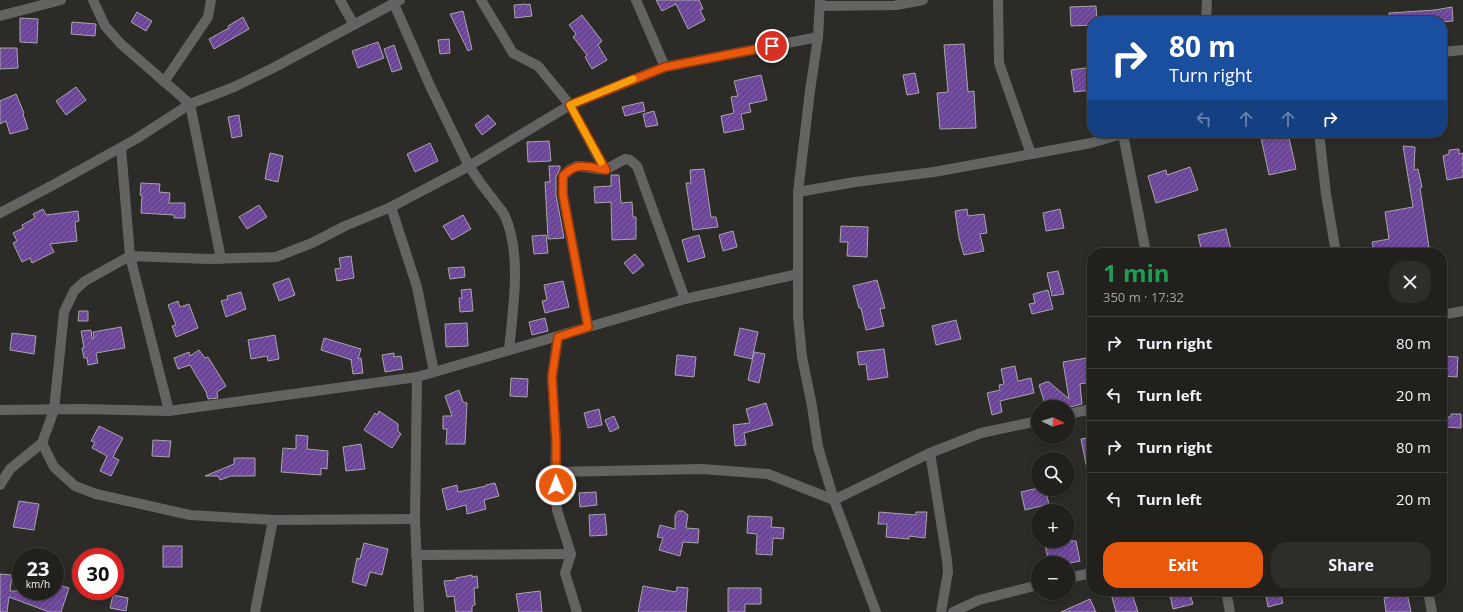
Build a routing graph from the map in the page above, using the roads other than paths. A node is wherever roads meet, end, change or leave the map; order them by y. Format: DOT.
graph roads {
  1 [pos="61,0"];
  2 [pos="93,0"];
  3 [pos="211,0"];
  4 [pos="340,0"];
  5 [pos="482,0"];
  6 [pos="636,0"];
  7 [pos="923,0"];
  8 [pos="998,0"];
  9 [pos="1207,0"];
  10 [pos="397,2"];
  11 [pos="820,3"];
  12 [pos="0,16"];
  13 [pos="1206,16"];
  14 [pos="354,25"];
  15 [pos="818,37"];
  16 [pos="1463,50"];
  17 [pos="1447,52"];
  18 [pos="665,67"];
  19 [pos="164,82"];
  20 [pos="190,104"];
  21 [pos="570,105"];
  22 [pos="1106,138"];
  23 [pos="1125,138"];
  24 [pos="1320,138"];
  25 [pos="121,148"];
  26 [pos="1031,154"];
  27 [pos="469,166"];
  28 [pos="606,170"];
  29 [pos="798,192"];
  30 [pos="391,207"];
  31 [pos="0,213"];
  32 [pos="1145,248"];
  33 [pos="1335,248"];
  34 [pos="130,256"];
  35 [pos="222,259"];
  36 [pos="798,274"];
  37 [pos="686,298"];
  38 [pos="1463,311"];
  39 [pos="1447,314"];
  40 [pos="588,327"];
  41 [pos="558,337"];
  42 [pos="509,350"];
  43 [pos="434,372"];
  44 [pos="417,377"];
  45 [pos="0,410"];
  46 [pos="54,410"];
  47 [pos="1087,410"];
  48 [pos="169,411"];
  49 [pos="1075,413"];
  50 [pos="1031,422"];
  51 [pos="42,443"];
  52 [pos="930,453"];
  53 [pos="555,472"];
  54 [pos="0,485"];
  55 [pos="834,500"];
  56 [pos="415,519"];
  57 [pos="273,520"];
  58 [pos="571,554"];
  59 [pos="416,555"];
  60 [pos="1087,574"];
  61 [pos="1075,577"];
  62 [pos="1031,587"];
  63 [pos="1227,596"];
  64 [pos="1429,596"];
  65 [pos="255,612"];
  66 [pos="419,612"];
  67 [pos="578,612"];
  68 [pos="876,612"];
  69 [pos="941,612"];
  70 [pos="953,612"];
  71 [pos="1230,612"];
  72 [pos="1432,612"];
  1 -- 12 [label="street"];
  2 -- 19 [label="street"];
  3 -- 19 [label="street"];
  4 -- 14 [label="street"];
  5 -- 21 [label="street"];
  6 -- 18 [label="street"];
  7 -- 11 [label="street"];
  8 -- 26 [label="street"];
  9 -- 13 [label="street"];
  10 -- 14 [label="street"];
  10 -- 27 [label="street"];
  11 -- 15 [label="street"];
  14 -- 20 [label="street"];
  15 -- 18 [label="street"];
  15 -- 29 [label="street"];
  16 -- 17 [label="street"];
  18 -- 21 [label="street"];
  19 -- 20 [label="street"];
  20 -- 25 [label="street"];
  20 -- 35 [label="street"];
  21 -- 27 [label="street"];
  21 -- 28 [label="street"];
  22 -- 26 [label="street"];
  23 -- 32 [label="street"];
  24 -- 33 [label="street"];
  25 -- 31 [label="street"];
  25 -- 34 [label="street"];
  26 -- 29 [label="street"];
  27 -- 30 [label="street"];
  27 -- 42 [label="street"];
  28 -- 37 [label="street"];
  28 -- 40 [label="street"];
  29 -- 36 [label="street"];
  30 -- 35 [label="street"];
  30 -- 43 [label="street"];
  34 -- 35 [label="street"];
  34 -- 46 [label="street"];
  34 -- 48 [label="street"];
  36 -- 37 [label="street"];
  36 -- 55 [label="street"];
  37 -- 40 [label="street"];
  38 -- 39 [label="street"];
  40 -- 41 [label="street"];
  41 -- 42 [label="street"];
  41 -- 53 [label="street"];
  42 -- 43 [label="street"];
  43 -- 44 [label="street"];
  44 -- 48 [label="street"];
  44 -- 56 [label="street"];
  45 -- 46 [label="street"];
  46 -- 48 [label="street"];
  46 -- 51 [label="street"];
  47 -- 49 [label="street"];
  50 -- 52 [label="street"];
  51 -- 54 [label="street"];
  51 -- 57 [label="street"];
  52 -- 55 [label="street"];
  52 -- 69 [label="street"];
  53 -- 55 [label="street"];
  53 -- 58 [label="street"];
  55 -- 68 [label="street"];
  56 -- 57 [label="street"];
  56 -- 59 [label="street"];
  57 -- 65 [label="street"];
  58 -- 59 [label="street"];
  58 -- 67 [label="street"];
  59 -- 66 [label="street"];
  60 -- 61 [label="street"];
  62 -- 70 [label="street"];
  63 -- 71 [label="street"];
  64 -- 72 [label="street"];
}
